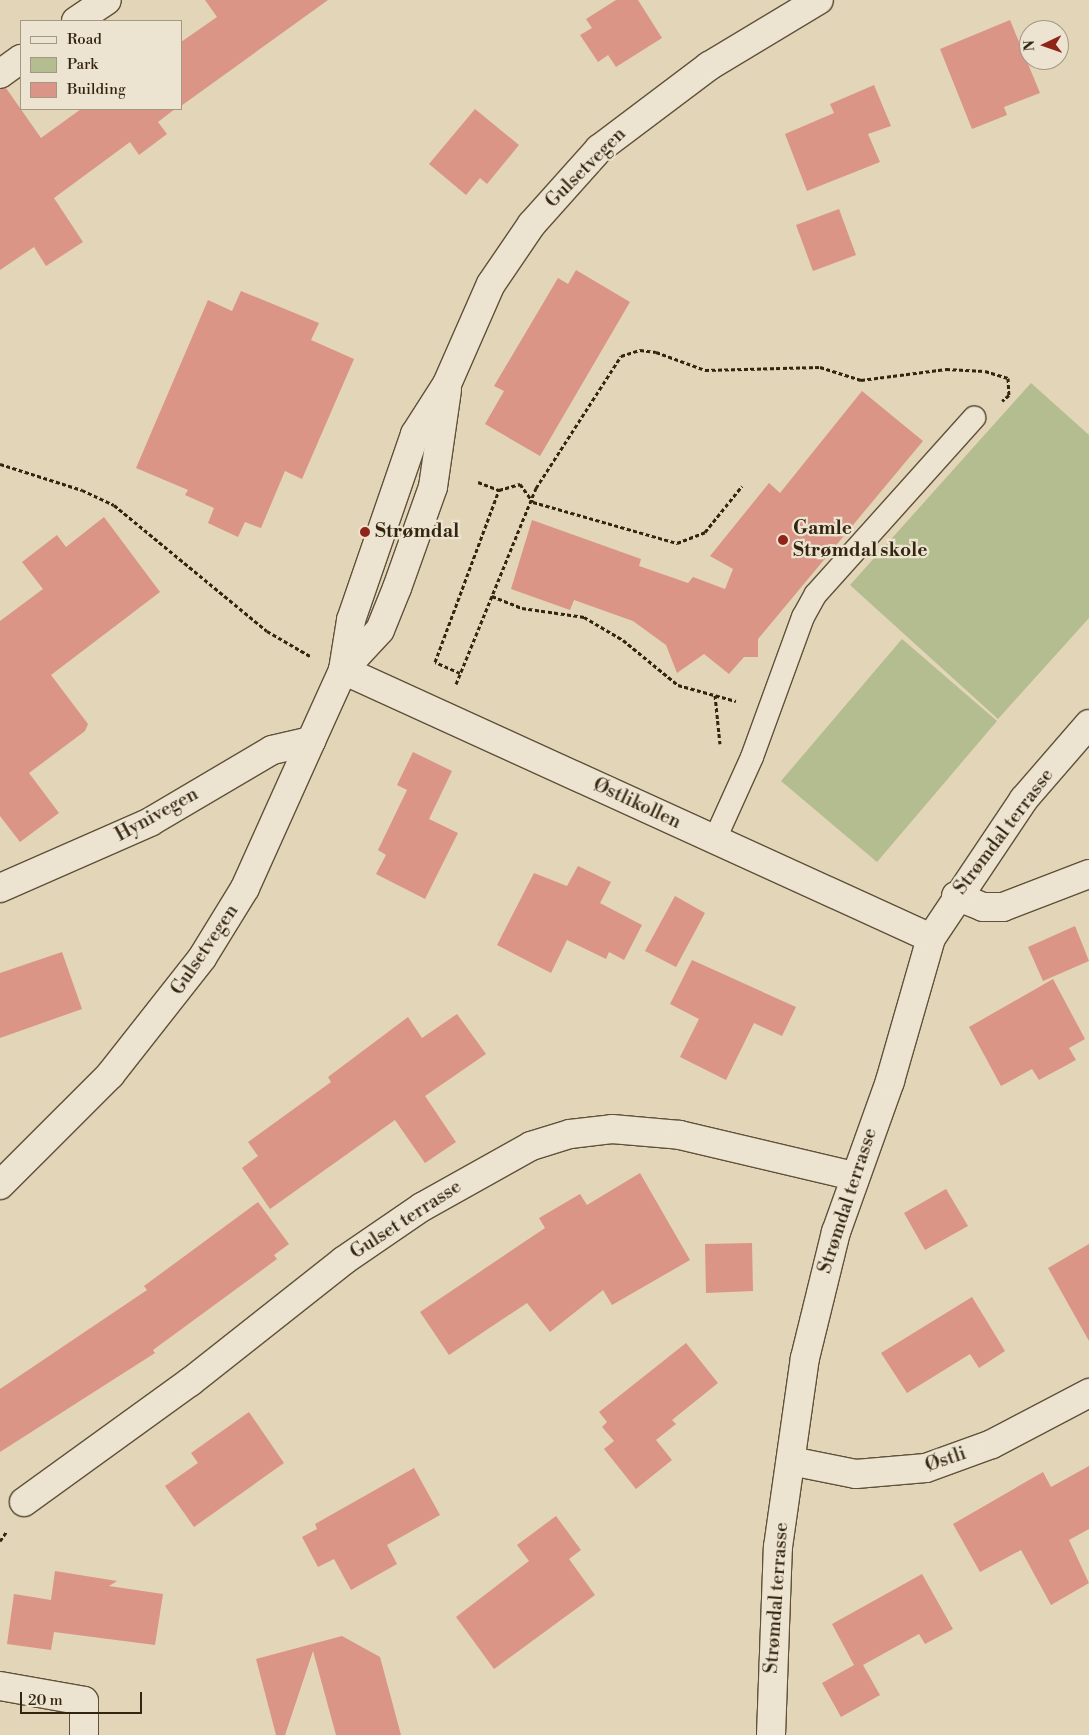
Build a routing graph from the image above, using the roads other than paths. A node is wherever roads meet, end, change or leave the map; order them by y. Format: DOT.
graph roads {
  1 [pos="106,0"];
  2 [pos="819,0"];
  3 [pos="77,20"];
  4 [pos="20,60"];
  5 [pos="0,74"];
  6 [pos="974,418"];
  7 [pos="343,670"];
  8 [pos="1089,724"];
  9 [pos="311,741"];
  10 [pos="715,840"];
  11 [pos="1089,874"];
  12 [pos="0,888"];
  13 [pos="956,896"];
  14 [pos="931,938"];
  15 [pos="854,1176"];
  16 [pos="0,1185"];
  17 [pos="1089,1393"];
  18 [pos="791,1461"];
  19 [pos="24,1502"];
  20 [pos="0,1686"];
  21 [pos="84,1735"];
  22 [pos="771,1735"];
  1 -- 3 [label="street"];
  2 -- 7 [label="street, Gulsetvegen"];
  4 -- 5 [label="street"];
  6 -- 10 [label="lane"];
  7 -- 9 [label="street, Gulsetvegen"];
  7 -- 10 [label="street, Østlikollen"];
  8 -- 13 [label="street, Strømdal terrasse"];
  9 -- 12 [label="street, Hynivegen"];
  9 -- 16 [label="street, Gulsetvegen"];
  10 -- 14 [label="street, Østlikollen"];
  11 -- 13 [label="street"];
  13 -- 14 [label="street, Strømdal terrasse"];
  14 -- 15 [label="street, Strømdal terrasse"];
  15 -- 18 [label="street, Strømdal terrasse"];
  15 -- 19 [label="street, Gulset terrasse"];
  17 -- 18 [label="street, Østli"];
  18 -- 22 [label="street, Strømdal terrasse"];
  20 -- 21 [label="street"];
}
